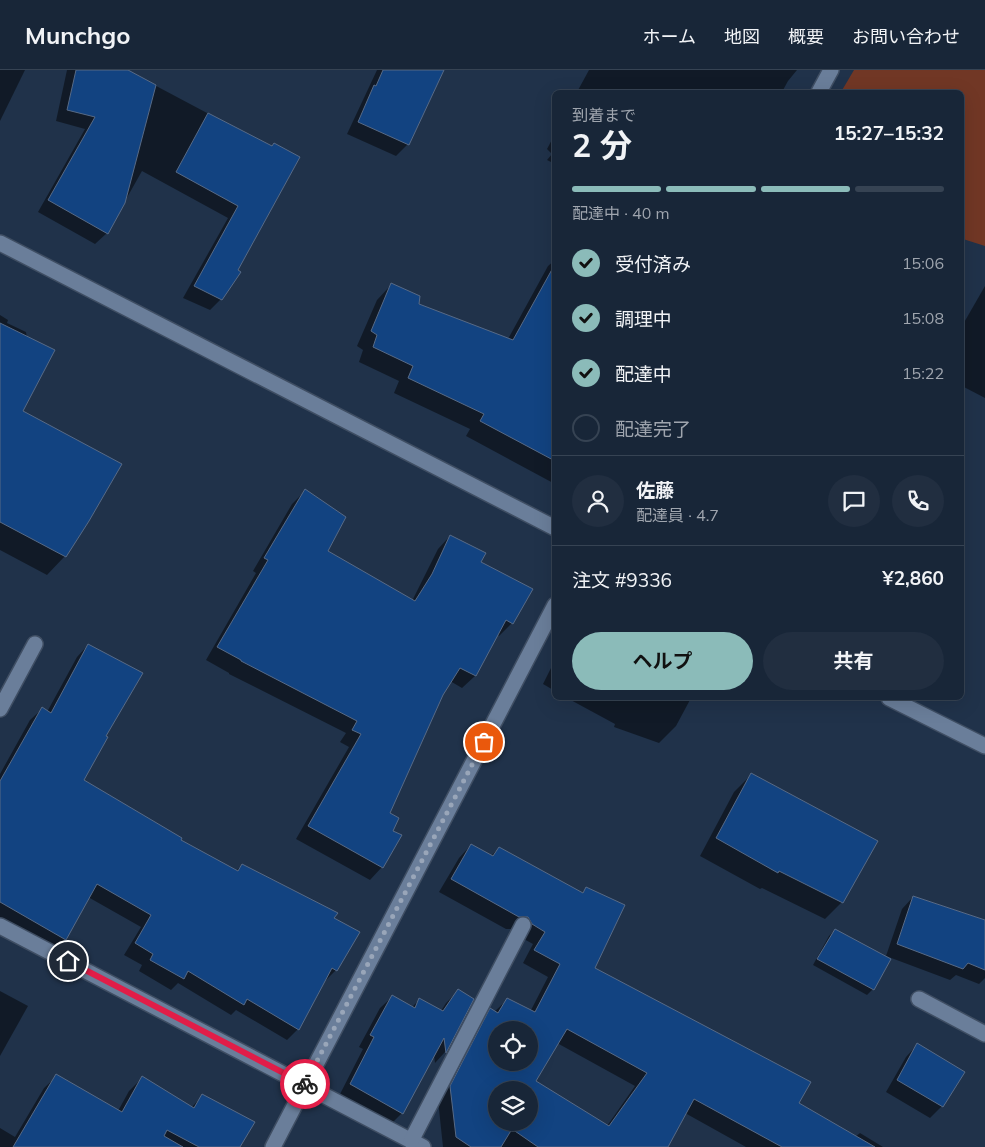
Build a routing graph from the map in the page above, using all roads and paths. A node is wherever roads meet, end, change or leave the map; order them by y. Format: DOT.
graph roads {
  1 [pos="832,70"];
  2 [pos="820,90"];
  3 [pos="0,243"];
  4 [pos="552,526"];
  5 [pos="552,611"];
  6 [pos="35,644"];
  7 [pos="893,700"];
  8 [pos="0,709"];
  9 [pos="985,746"];
  10 [pos="523,925"];
  11 [pos="0,926"];
  12 [pos="919,999"];
  13 [pos="985,1034"];
  14 [pos="305,1084"];
  15 [pos="417,1144"];
  16 [pos="273,1147"];
  1 -- 2 [label="street"];
  3 -- 4 [label="street"];
  5 -- 14 [label="street"];
  6 -- 8 [label="street"];
  7 -- 9 [label="street"];
  10 -- 15 [label="street"];
  11 -- 14 [label="street"];
  12 -- 13 [label="street"];
  14 -- 15 [label="street"];
  14 -- 16 [label="street"];
}
